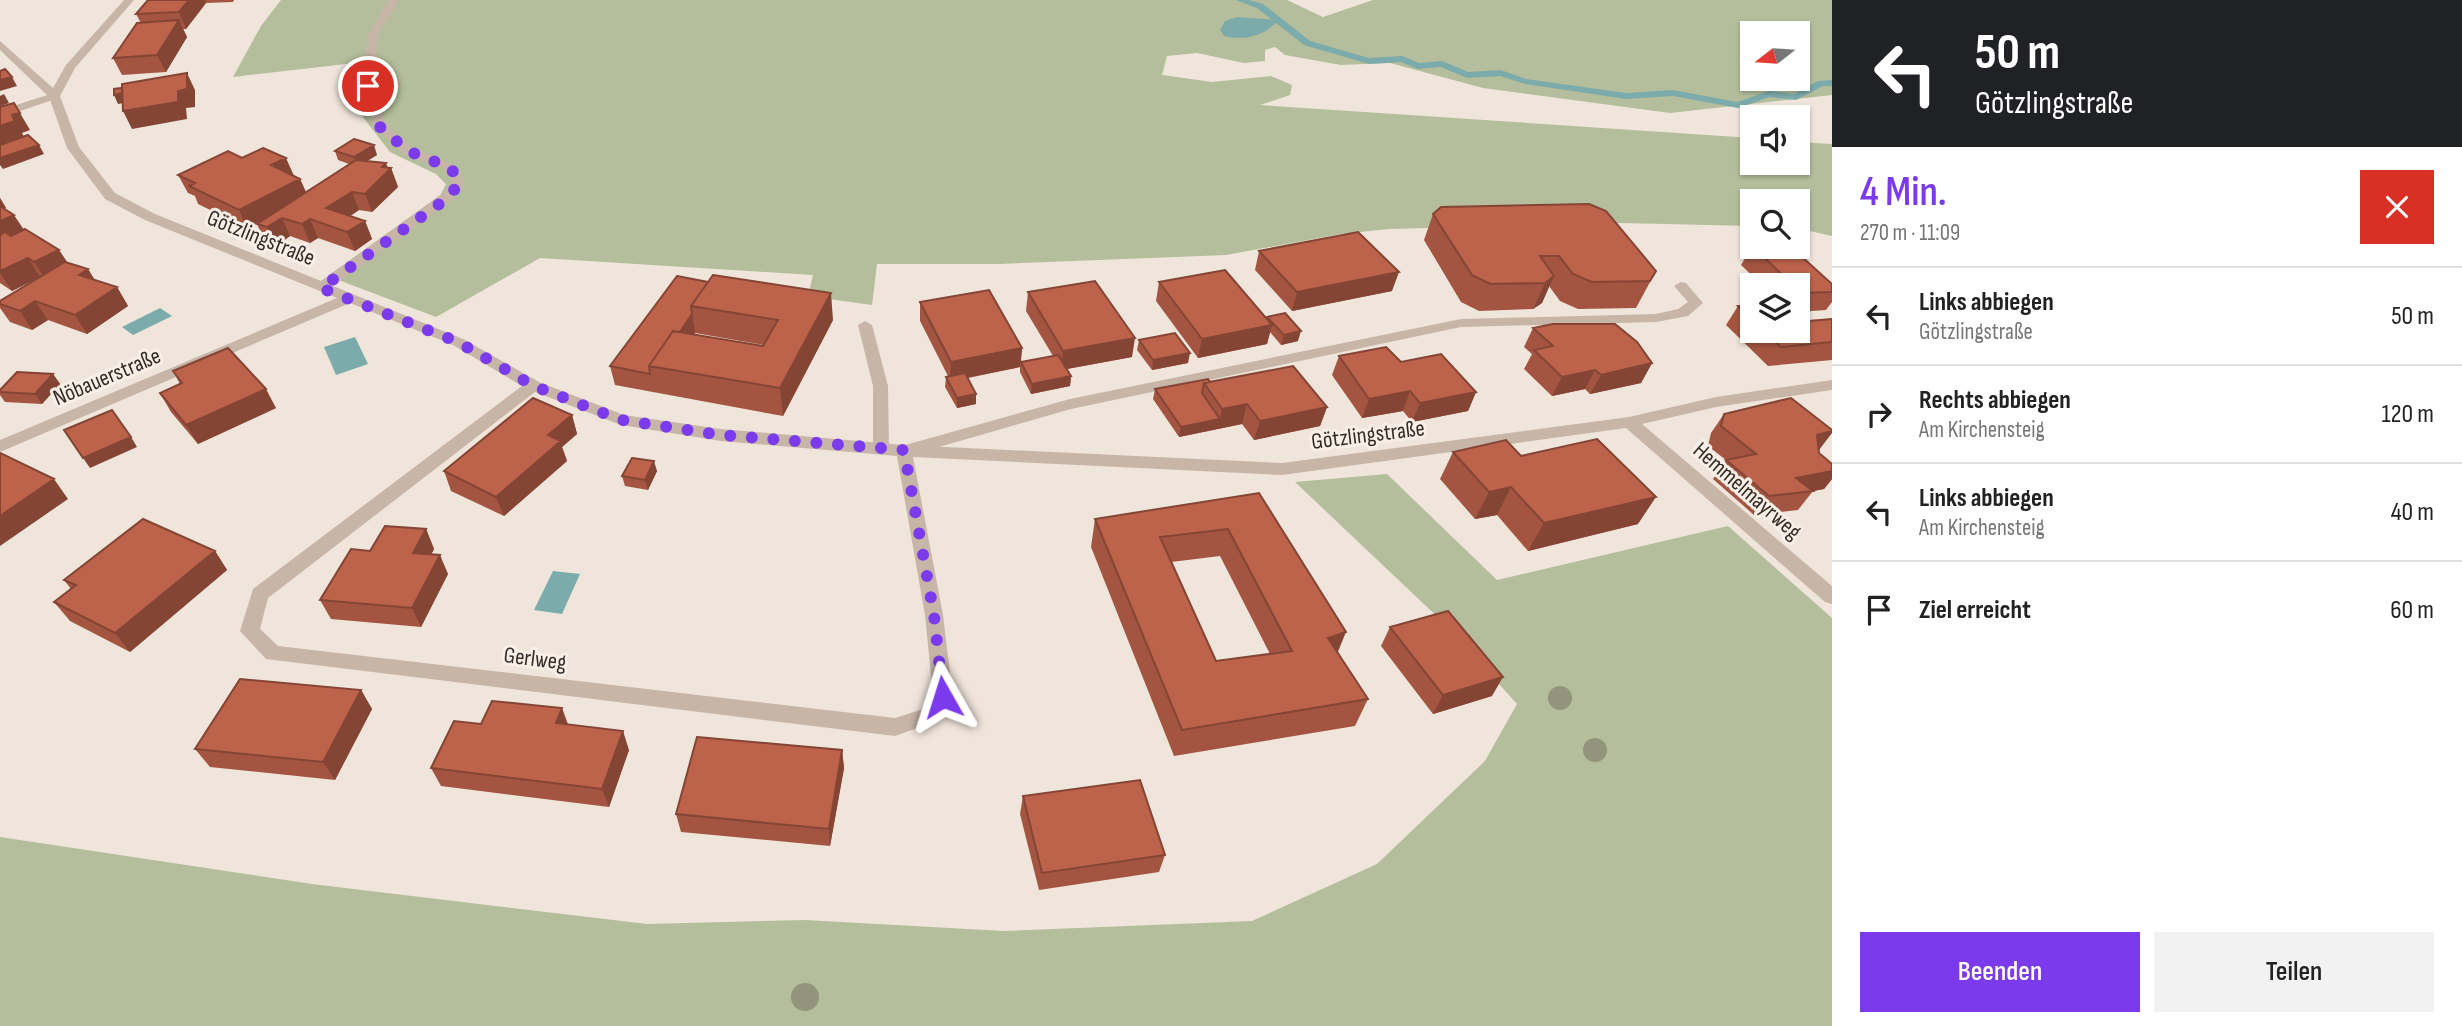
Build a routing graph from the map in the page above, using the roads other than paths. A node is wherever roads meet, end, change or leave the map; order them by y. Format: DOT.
graph roads {
  1 [pos="129,0"];
  2 [pos="394,0"];
  3 [pos="0,44"];
  4 [pos="54,96"];
  5 [pos="0,114"];
  6 [pos="1681,286"];
  7 [pos="321,288"];
  8 [pos="347,299"];
  9 [pos="865,326"];
  10 [pos="1832,385"];
  11 [pos="534,386"];
  12 [pos="1629,422"];
  13 [pos="0,446"];
  14 [pos="881,449"];
  15 [pos="904,450"];
  16 [pos="1832,597"];
  1 -- 4 [label="street"];
  2 -- 7 [label="street"];
  3 -- 4 [label="street"];
  4 -- 5 [label="street"];
  4 -- 7 [label="street, Götzlingstraße"];
  6 -- 15 [label="street, Götzlingstraße"];
  7 -- 8 [label="street, Götzlingstraße"];
  8 -- 11 [label="street, Götzlingstraße"];
  8 -- 13 [label="street, Nöbauerstraße"];
  9 -- 14 [label="street"];
  10 -- 12 [label="street, Götzlingstraße"];
  11 -- 14 [label="street, Götzlingstraße"];
  11 -- 15 [label="street, Gerlweg"];
  12 -- 15 [label="street, Götzlingstraße"];
  12 -- 16 [label="street, Hemmelmayrweg"];
  14 -- 15 [label="street, Götzlingstraße"];
}
